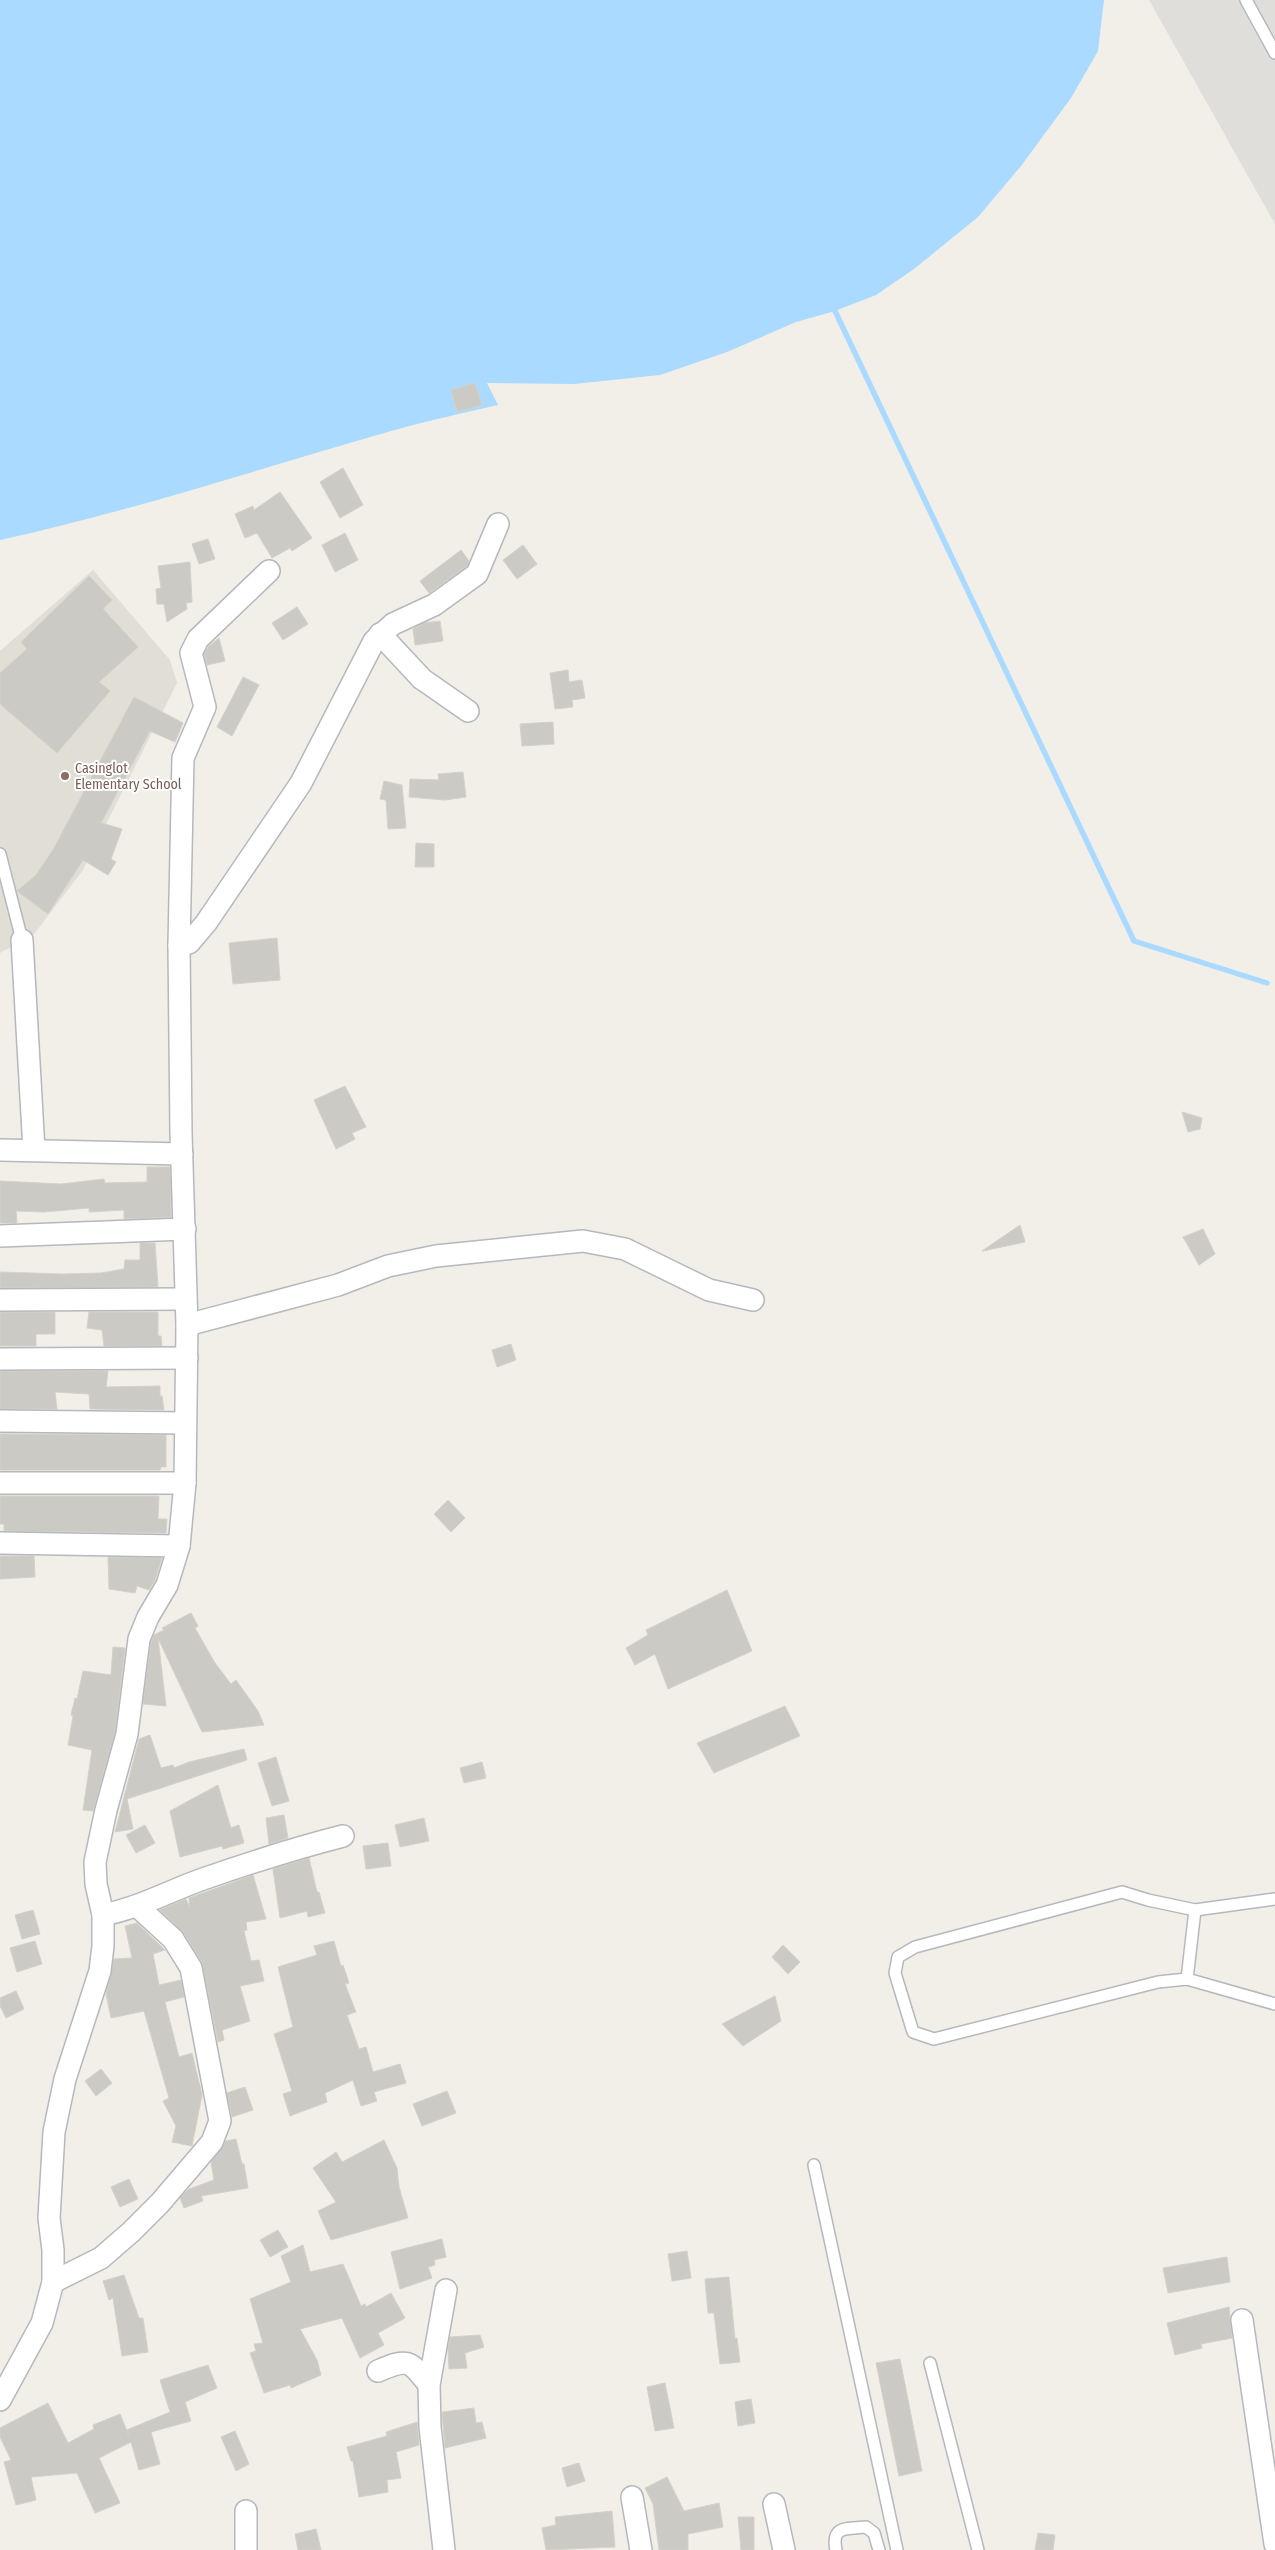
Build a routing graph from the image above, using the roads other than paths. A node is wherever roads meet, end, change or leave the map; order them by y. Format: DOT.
graph roads {
  1 [pos="1246,0"];
  2 [pos="1275,52"];
  3 [pos="498,524"];
  4 [pos="269,571"];
  5 [pos="380,634"];
  6 [pos="468,711"];
  7 [pos="0,854"];
  8 [pos="22,940"];
  9 [pos="179,945"];
  10 [pos="0,1150"];
  11 [pos="34,1150"];
  12 [pos="182,1154"];
  13 [pos="185,1229"];
  14 [pos="0,1236"];
  15 [pos="185,1299"];
  16 [pos="0,1300"];
  17 [pos="753,1300"];
  18 [pos="187,1325"];
  19 [pos="187,1358"];
  20 [pos="0,1359"];
  21 [pos="0,1421"];
  22 [pos="184,1423"];
  23 [pos="0,1483"];
  24 [pos="185,1483"];
  25 [pos="0,1543"];
  26 [pos="180,1546"];
  27 [pos="343,1836"];
  28 [pos="1275,1899"];
  29 [pos="137,1906"];
  30 [pos="1195,1910"];
  31 [pos="103,1915"];
  32 [pos="1187,1979"];
  33 [pos="1275,2004"];
  34 [pos="814,2165"];
  35 [pos="53,2282"];
  36 [pos="446,2290"];
  37 [pos="1242,2320"];
  38 [pos="930,2363"];
  39 [pos="378,2371"];
  40 [pos="429,2385"];
  41 [pos="0,2400"];
  42 [pos="632,2498"];
  43 [pos="774,2504"];
  44 [pos="246,2511"];
  45 [pos="1275,2544"];
  46 [pos="246,2550"];
  47 [pos="444,2550"];
  48 [pos="641,2550"];
  49 [pos="784,2550"];
  50 [pos="836,2550"];
  51 [pos="879,2550"];
  52 [pos="897,2550"];
  53 [pos="978,2550"];
  1 -- 2 [label="lane"];
  3 -- 5 [label="street"];
  4 -- 9 [label="street"];
  5 -- 6 [label="street"];
  5 -- 9 [label="street"];
  7 -- 8 [label="lane"];
  8 -- 11 [label="street"];
  9 -- 12 [label="street"];
  10 -- 11 [label="street"];
  11 -- 12 [label="street"];
  12 -- 13 [label="street"];
  13 -- 14 [label="street"];
  13 -- 15 [label="street"];
  15 -- 16 [label="street"];
  15 -- 18 [label="street"];
  17 -- 18 [label="street"];
  18 -- 19 [label="street"];
  19 -- 20 [label="street"];
  19 -- 22 [label="street"];
  21 -- 22 [label="street"];
  22 -- 24 [label="street"];
  23 -- 24 [label="street"];
  24 -- 26 [label="street"];
  25 -- 26 [label="street"];
  26 -- 31 [label="street"];
  27 -- 29 [label="street"];
  28 -- 30 [label="lane"];
  29 -- 31 [label="street"];
  29 -- 35 [label="street"];
  30 -- 32 [label="lane"];
  30 -- 32 [label="lane"];
  31 -- 35 [label="street"];
  32 -- 33 [label="lane"];
  34 -- 52 [label="lane"];
  35 -- 41 [label="street"];
  36 -- 40 [label="street"];
  37 -- 45 [label="street"];
  38 -- 53 [label="lane"];
  39 -- 40 [label="street"];
  40 -- 47 [label="street"];
  42 -- 48 [label="street"];
  43 -- 49 [label="street"];
  44 -- 46 [label="street"];
  50 -- 51 [label="lane"];
}
